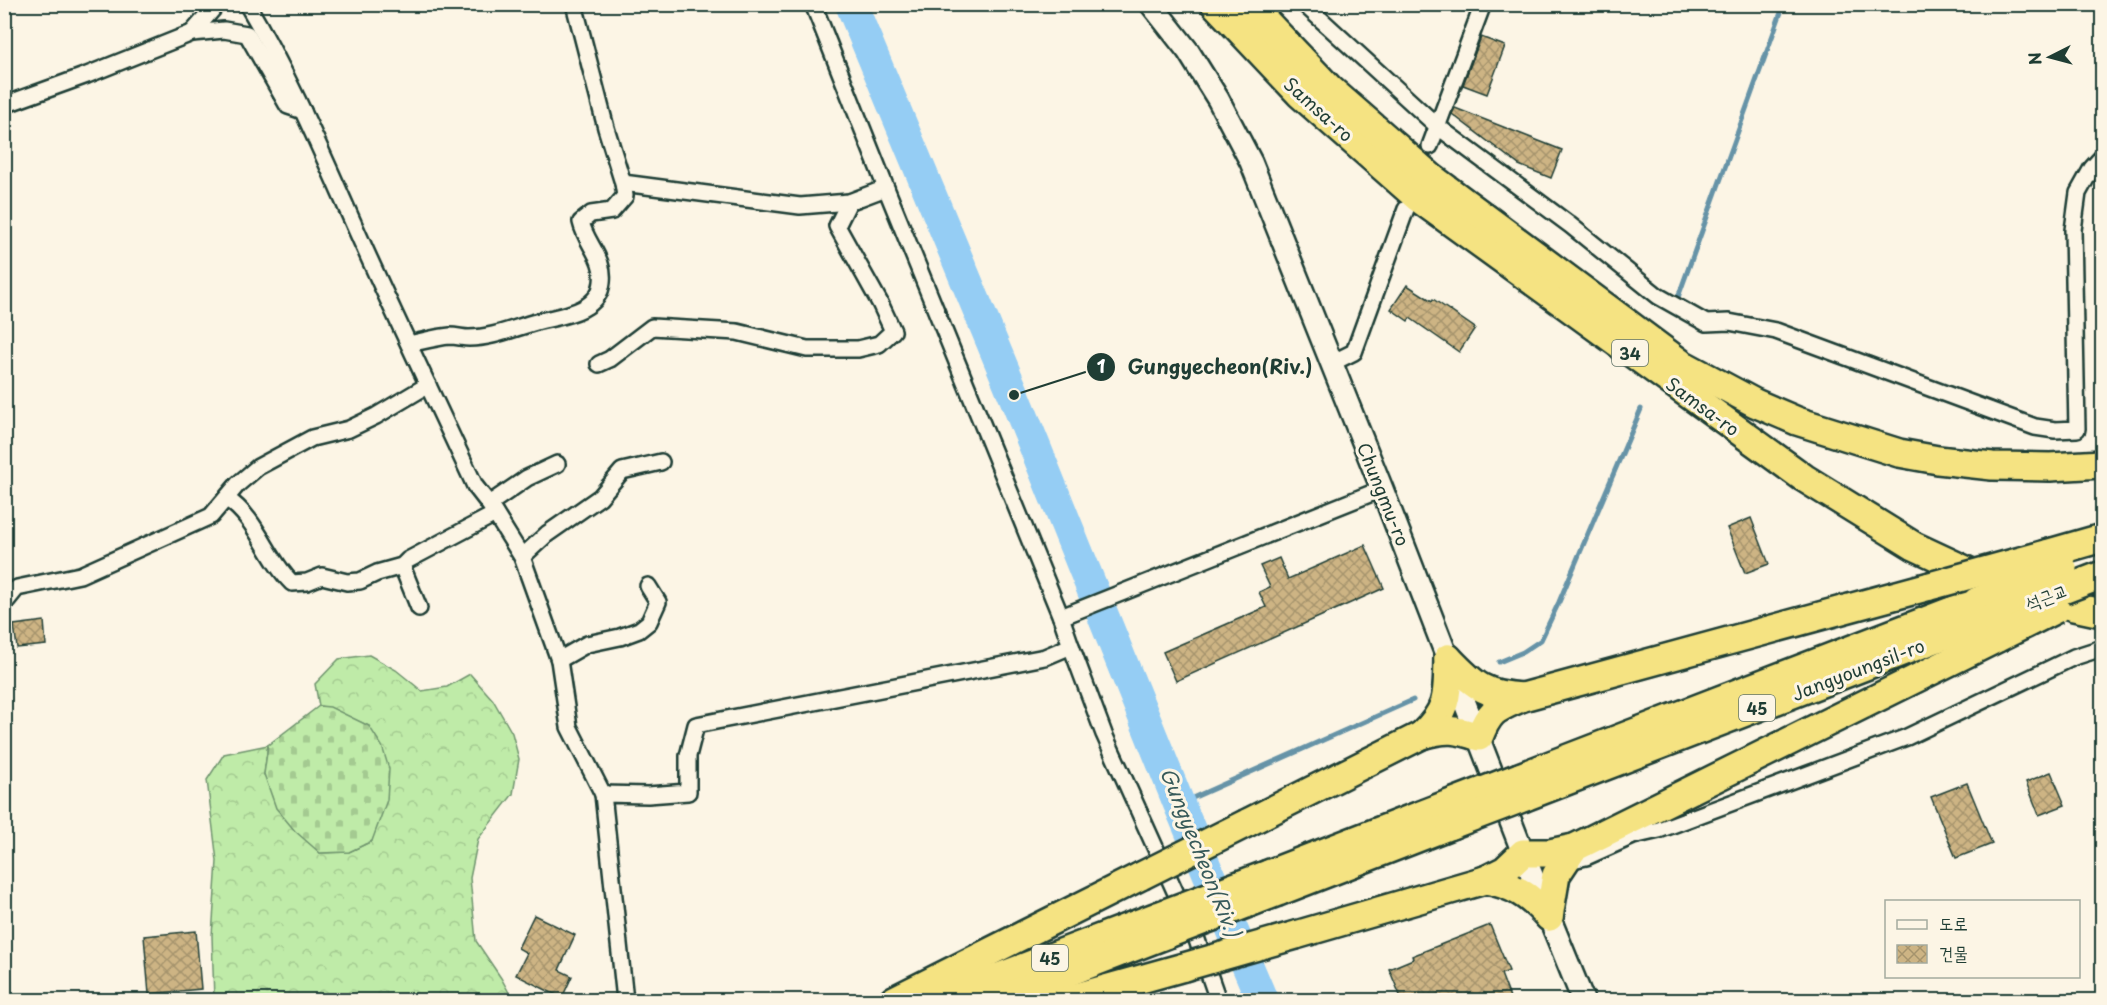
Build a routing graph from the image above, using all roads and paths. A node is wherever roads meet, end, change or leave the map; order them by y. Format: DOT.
graph roads {
  1 [pos="214,4"];
  2 [pos="247,4"];
  3 [pos="574,4"];
  4 [pos="813,4"];
  5 [pos="1151,4"];
  6 [pos="1215,4"];
  7 [pos="1249,4"];
  8 [pos="1304,4"];
  9 [pos="1483,4"];
  10 [pos="192,33"];
  11 [pos="4,105"];
  12 [pos="303,111"];
  13 [pos="1437,126"];
  14 [pos="1430,147"];
  15 [pos="2103,157"];
  16 [pos="622,183"];
  17 [pos="886,188"];
  18 [pos="849,202"];
  19 [pos="1407,209"];
  20 [pos="410,344"];
  21 [pos="1332,363"];
  22 [pos="599,364"];
  23 [pos="428,385"];
  24 [pos="661,462"];
  25 [pos="557,464"];
  26 [pos="2103,464"];
  27 [pos="1382,489"];
  28 [pos="227,499"];
  29 [pos="492,509"];
  30 [pos="2103,538"];
  31 [pos="2103,551"];
  32 [pos="522,557"];
  33 [pos="2054,561"];
  34 [pos="402,566"];
  35 [pos="2103,575"];
  36 [pos="648,586"];
  37 [pos="2103,586"];
  38 [pos="4,604"];
  39 [pos="419,608"];
  40 [pos="2103,613"];
  41 [pos="1061,617"];
  42 [pos="1989,619"];
  43 [pos="1071,646"];
  44 [pos="2103,648"];
  45 [pos="1448,658"];
  46 [pos="559,660"];
  47 [pos="1523,697"];
  48 [pos="1422,735"];
  49 [pos="1479,737"];
  50 [pos="603,794"];
  51 [pos="1523,853"];
  52 [pos="1570,855"];
  53 [pos="1485,880"];
  54 [pos="1549,917"];
  55 [pos="1164,925"];
  56 [pos="625,1000"];
  57 [pos="894,1000"];
  58 [pos="939,1000"];
  59 [pos="996,1000"];
  60 [pos="1066,1000"];
  61 [pos="1218,1000"];
  62 [pos="1583,1000"];
  1 -- 10 [label="street"];
  2 -- 12 [label="street"];
  3 -- 16 [label="street"];
  4 -- 17 [label="street"];
  5 -- 21 [label="street, Chungmu-ro"];
  6 -- 40 [label="highway, Samsa-ro / 34"];
  7 -- 26 [label="highway, Samsa-ro / 34"];
  8 -- 13 [label="street"];
  9 -- 13 [label="street"];
  10 -- 11 [label="street"];
  10 -- 12 [label="street"];
  12 -- 20 [label="street"];
  13 -- 14 [label="street"];
  13 -- 15 [label="street"];
  16 -- 18 [label="street"];
  16 -- 20 [label="street"];
  17 -- 18 [label="street"];
  17 -- 41 [label="street"];
  18 -- 22 [label="street"];
  19 -- 21 [label="street"];
  20 -- 23 [label="street"];
  21 -- 27 [label="street, Chungmu-ro"];
  23 -- 28 [label="street"];
  23 -- 29 [label="street"];
  24 -- 32 [label="street"];
  25 -- 29 [label="street"];
  27 -- 41 [label="street"];
  27 -- 45 [label="street, Chungmu-ro"];
  28 -- 34 [label="street"];
  28 -- 38 [label="street"];
  29 -- 32 [label="street"];
  29 -- 34 [label="street"];
  30 -- 33 [label="highway"];
  31 -- 33 [label="highway, 45"];
  32 -- 46 [label="street"];
  33 -- 42 [label="highway, 석근교 / 45, bridge"];
  33 -- 47 [label="highway, bridge"];
  34 -- 39 [label="street"];
  35 -- 42 [label="highway, 석근교 / 45, bridge"];
  36 -- 46 [label="street"];
  37 -- 42 [label="highway, bridge"];
  41 -- 43 [label="street"];
  42 -- 52 [label="highway"];
  42 -- 55 [label="highway, Jangyoungsil-ro / 45, bridge"];
  43 -- 50 [label="street"];
  43 -- 61 [label="street"];
  44 -- 52 [label="street"];
  45 -- 47 [label="highway"];
  45 -- 48 [label="highway"];
  45 -- 49 [label="street, Chungmu-ro"];
  46 -- 50 [label="street"];
  47 -- 49 [label="highway"];
  48 -- 49 [label="highway"];
  48 -- 57 [label="highway, bridge"];
  49 -- 51 [label="street, Chungmu-ro"];
  50 -- 56 [label="street"];
  51 -- 52 [label="highway"];
  51 -- 53 [label="highway"];
  51 -- 54 [label="street, Chungmu-ro"];
  52 -- 54 [label="highway"];
  53 -- 54 [label="highway"];
  53 -- 60 [label="highway, bridge"];
  54 -- 62 [label="street, Chungmu-ro"];
  55 -- 58 [label="highway, 45"];
  55 -- 59 [label="highway, 45"];
}
